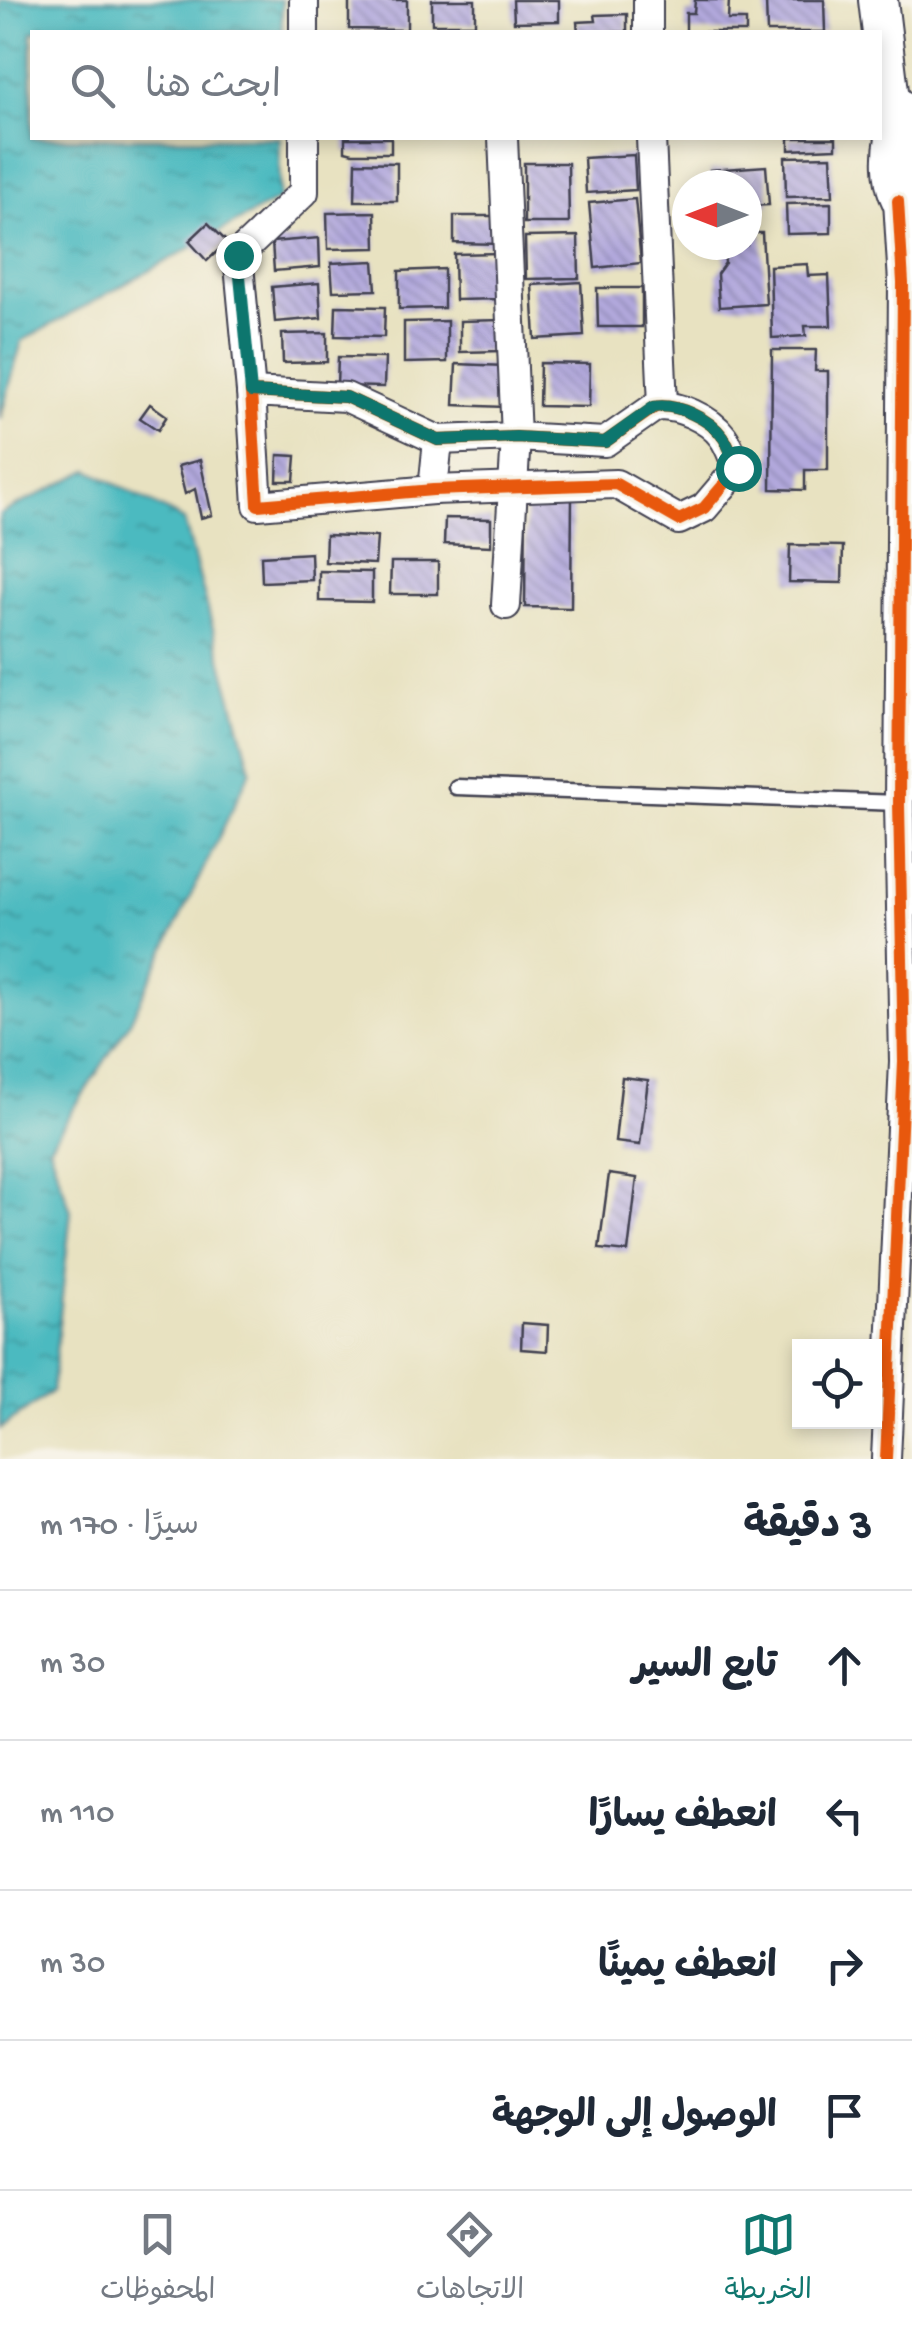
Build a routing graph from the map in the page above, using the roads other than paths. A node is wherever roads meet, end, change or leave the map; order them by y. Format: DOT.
graph roads {
  1 [pos="304,0"];
  2 [pos="648,0"];
  3 [pos="878,0"];
  4 [pos="304,30"];
  5 [pos="648,30"];
  6 [pos="893,95"];
  7 [pos="304,140"];
  8 [pos="502,140"];
  9 [pos="651,140"];
  10 [pos="905,208"];
  11 [pos="251,392"];
  12 [pos="664,405"];
  13 [pos="516,437"];
  14 [pos="438,440"];
  15 [pos="513,487"];
  16 [pos="433,490"];
  17 [pos="506,604"];
  18 [pos="456,787"];
  19 [pos="899,802"];
  20 [pos="886,1459"];
  1 -- 4 [label="street"];
  2 -- 5 [label="street"];
  3 -- 6 [label="main road"];
  6 -- 10 [label="main road"];
  7 -- 11 [label="street"];
  8 -- 13 [label="street"];
  9 -- 12 [label="street"];
  10 -- 19 [label="street"];
  11 -- 14 [label="street"];
  11 -- 16 [label="street"];
  12 -- 13 [label="street"];
  12 -- 15 [label="street"];
  13 -- 14 [label="street"];
  13 -- 15 [label="street"];
  14 -- 16 [label="street"];
  15 -- 16 [label="street"];
  15 -- 17 [label="street"];
  18 -- 19 [label="lane"];
  19 -- 20 [label="street"];
}
